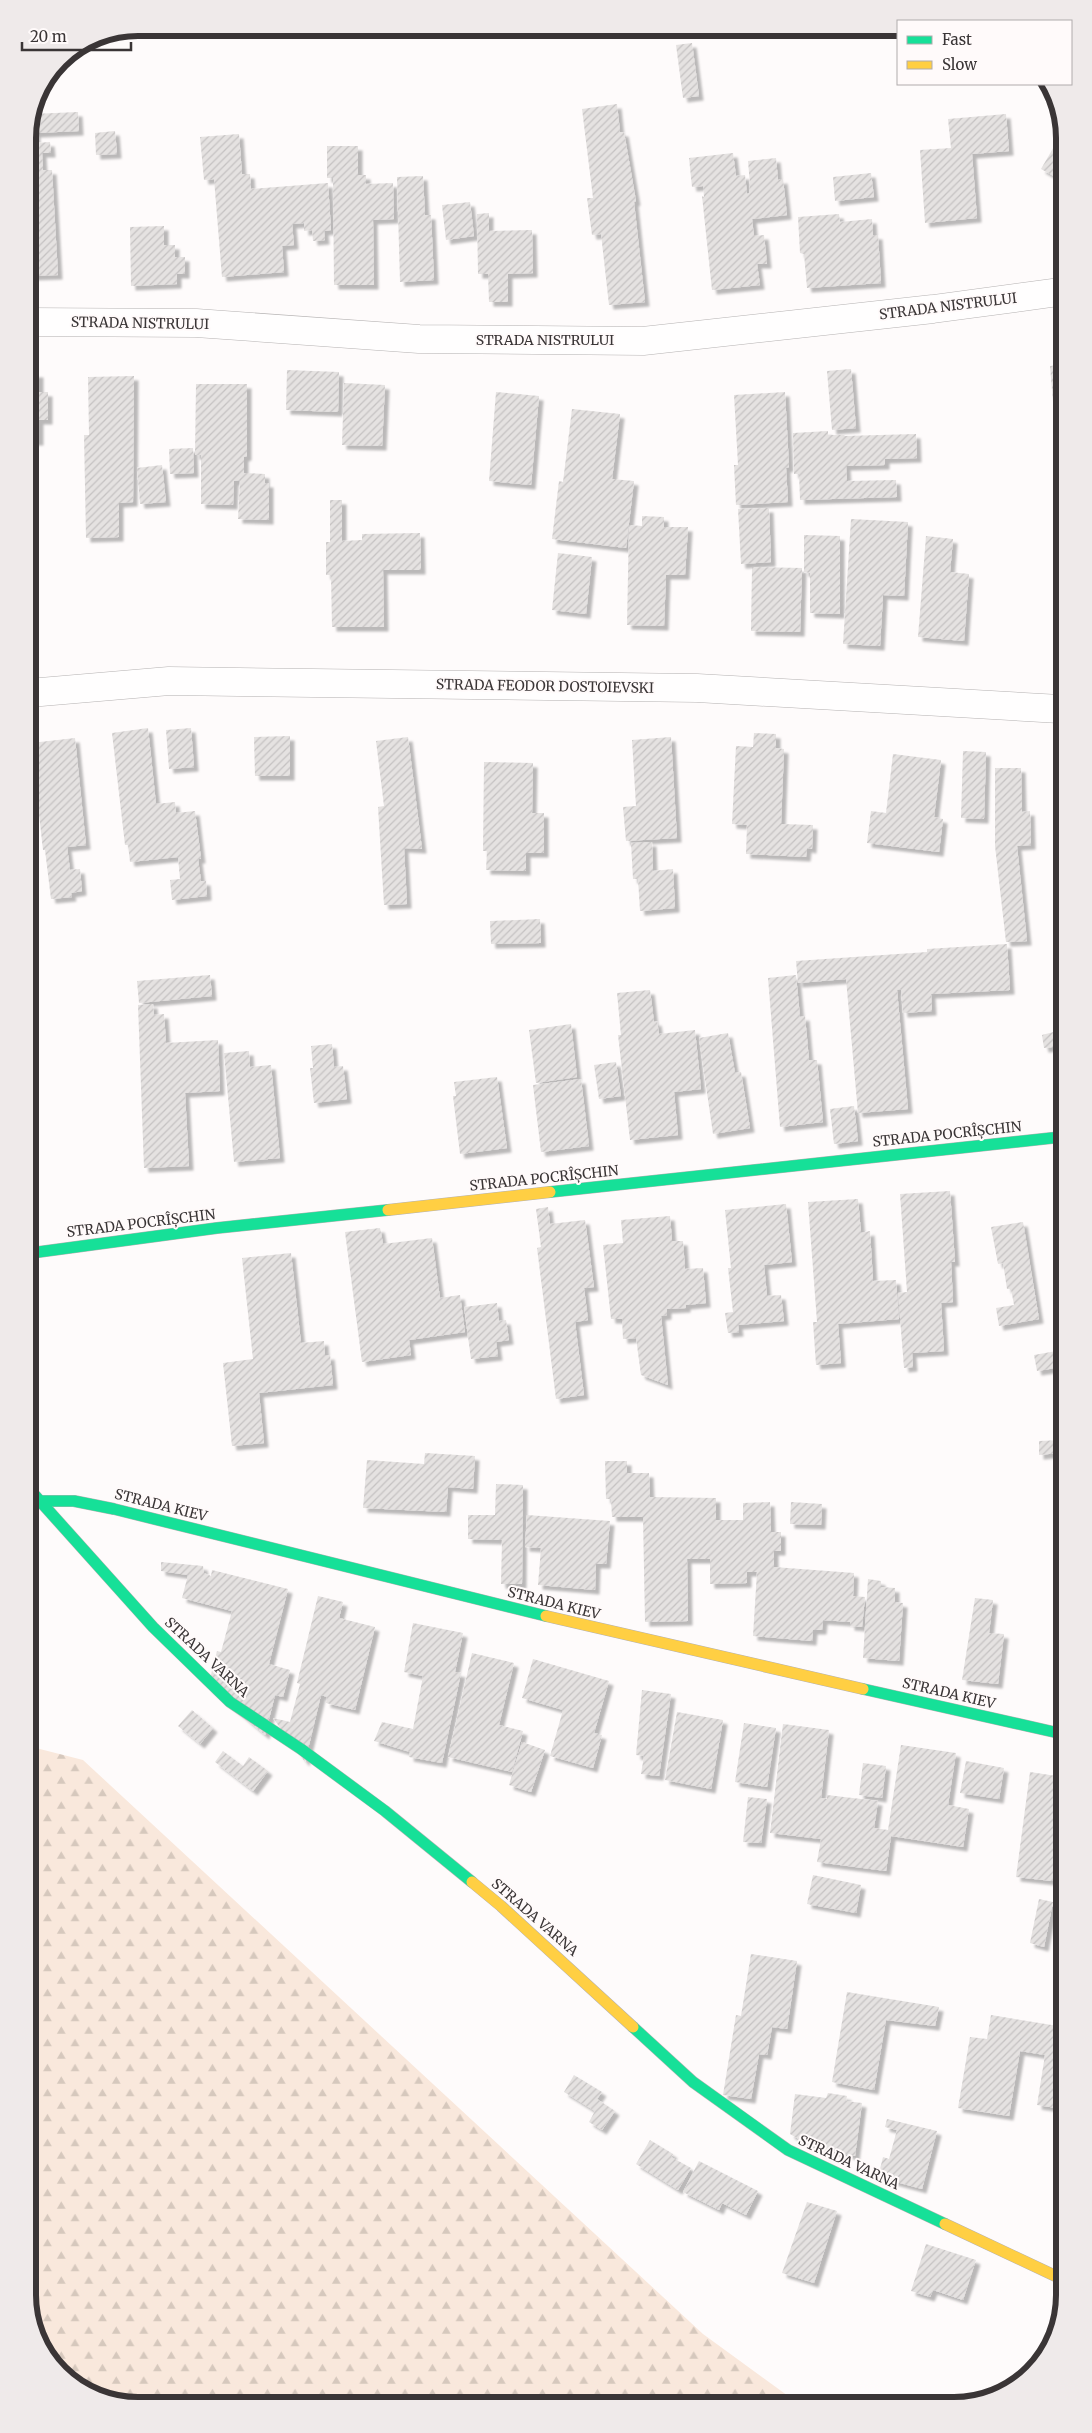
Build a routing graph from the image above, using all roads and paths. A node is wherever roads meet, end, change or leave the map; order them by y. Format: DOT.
graph roads {
  1 [pos="1056,292"];
  2 [pos="36,322"];
  3 [pos="36,692"];
  4 [pos="1056,709"];
  5 [pos="1056,1138"];
  6 [pos="36,1252"];
  7 [pos="36,1497"];
  8 [pos="39,1500"];
  9 [pos="1056,1732"];
  10 [pos="1056,2276"];
  1 -- 2 [label="street, STRADA NISTRULUI"];
  3 -- 4 [label="street, STRADA FEODOR DOSTOIEVSKI"];
  5 -- 6 [label="street, STRADA POCRÎȘCHIN"];
  7 -- 8 [label="street, STRADA VARNA"];
  8 -- 9 [label="street, STRADA KIEV"];
  8 -- 10 [label="street, STRADA VARNA"];
}
